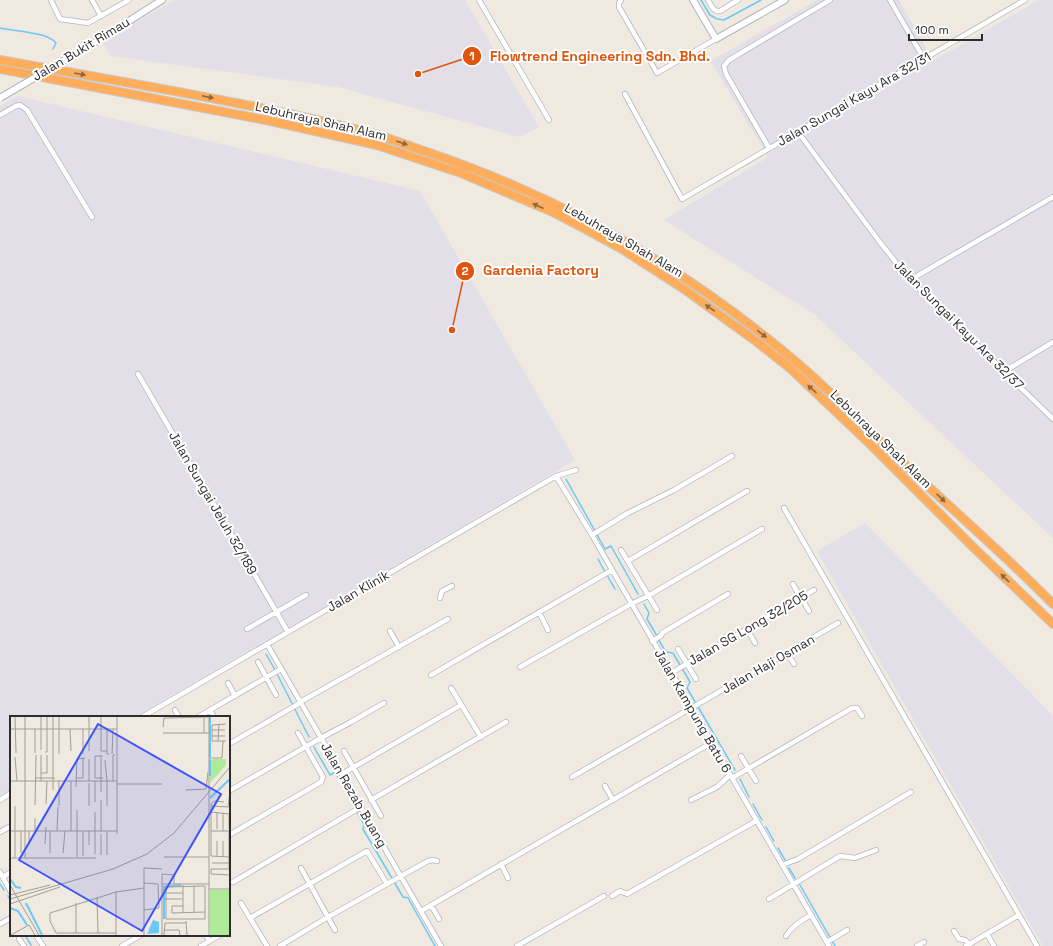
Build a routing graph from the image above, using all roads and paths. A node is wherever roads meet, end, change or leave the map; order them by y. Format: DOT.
graph roads {
  1 [pos="51,0"];
  2 [pos="92,0"];
  3 [pos="129,0"];
  4 [pos="162,0"];
  5 [pos="479,0"];
  6 [pos="621,0"];
  7 [pos="693,0"];
  8 [pos="708,0"];
  9 [pos="738,0"];
  10 [pos="785,0"];
  11 [pos="830,0"];
  12 [pos="890,0"];
  13 [pos="1025,0"];
  14 [pos="100,16"];
  15 [pos="716,40"];
  16 [pos="924,59"];
  17 [pos="0,60"];
  18 [pos="0,69"];
  19 [pos="625,94"];
  20 [pos="0,98"];
  21 [pos="0,115"];
  22 [pos="548,120"];
  23 [pos="798,132"];
  24 [pos="770,148"];
  25 [pos="1053,197"];
  26 [pos="92,217"];
  27 [pos="910,280"];
  28 [pos="1053,342"];
  29 [pos="1005,371"];
  30 [pos="138,374"];
  31 [pos="1053,419"];
  32 [pos="732,456"];
  33 [pos="576,470"];
  34 [pos="556,476"];
  35 [pos="747,491"];
  36 [pos="784,508"];
  37 [pos="762,529"];
  38 [pos="592,535"];
  39 [pos="621,550"];
  40 [pos="628,561"];
  41 [pos="608,572"];
  42 [pos="793,584"];
  43 [pos="452,586"];
  44 [pos="814,590"];
  45 [pos="1018,591"];
  46 [pos="728,594"];
  47 [pos="306,595"];
  48 [pos="648,596"];
  49 [pos="440,598"];
  50 [pos="801,598"];
  51 [pos="1053,603"];
  52 [pos="630,604"];
  53 [pos="657,610"];
  54 [pos="809,611"];
  55 [pos="276,612"];
  56 [pos="539,612"];
  57 [pos="448,619"];
  58 [pos="838,623"];
  59 [pos="1053,624"];
  60 [pos="247,629"];
  61 [pos="747,629"];
  62 [pos="548,630"];
  63 [pos="390,631"];
  64 [pos="288,632"];
  65 [pos="1053,632"];
  66 [pos="652,641"];
  67 [pos="755,643"];
  68 [pos="267,644"];
  69 [pos="399,647"];
  70 [pos="678,649"];
  71 [pos="787,653"];
  72 [pos="258,662"];
  73 [pos="794,664"];
  74 [pos="685,665"];
  75 [pos="520,668"];
  76 [pos="279,670"];
  77 [pos="671,673"];
  78 [pos="431,675"];
  79 [pos="267,677"];
  80 [pos="696,679"];
  81 [pos="228,683"];
  82 [pos="452,688"];
  83 [pos="276,695"];
  84 [pos="235,696"];
  85 [pos="384,703"];
  86 [pos="297,704"];
  87 [pos="461,704"];
  88 [pos="694,706"];
  89 [pos="175,710"];
  90 [pos="210,710"];
  91 [pos="144,716"];
  92 [pos="178,716"];
  93 [pos="200,716"];
  94 [pos="213,716"];
  95 [pos="862,716"];
  96 [pos="506,722"];
  97 [pos="298,733"];
  98 [pos="481,737"];
  99 [pos="321,738"];
  100 [pos="711,742"];
  101 [pos="230,743"];
  102 [pos="306,747"];
  103 [pos="344,751"];
  104 [pos="741,756"];
  105 [pos="353,767"];
  106 [pos="748,768"];
  107 [pos="342,774"];
  108 [pos="572,777"];
  109 [pos="731,777"];
  110 [pos="756,781"];
  111 [pos="605,786"];
  112 [pos="230,790"];
  113 [pos="911,792"];
  114 [pos="10,794"];
  115 [pos="0,800"];
  116 [pos="371,800"];
  117 [pos="613,800"];
  118 [pos="691,800"];
  119 [pos="356,810"];
  120 [pos="381,816"];
  121 [pos="756,821"];
  122 [pos="10,827"];
  123 [pos="0,832"];
  124 [pos="230,834"];
  125 [pos="876,850"];
  126 [pos="437,861"];
  127 [pos="501,864"];
  128 [pos="782,865"];
  129 [pos="301,868"];
  130 [pos="1,874"];
  131 [pos="401,877"];
  132 [pos="508,878"];
  133 [pos="233,882"];
  134 [pos="388,883"];
  135 [pos="309,884"];
  136 [pos="793,884"];
  137 [pos="10,890"];
  138 [pos="604,896"];
  139 [pos="612,896"];
  140 [pos="769,899"];
  141 [pos="240,902"];
  142 [pos="431,905"];
  143 [pos="421,911"];
  144 [pos="811,915"];
  145 [pos="1019,915"];
  146 [pos="328,917"];
  147 [pos="250,918"];
  148 [pos="439,918"];
  149 [pos="10,919"];
  150 [pos="0,924"];
  151 [pos="335,930"];
  152 [pos="847,930"];
  153 [pos="954,931"];
  154 [pos="987,934"];
  155 [pos="37,936"];
  156 [pos="139,936"];
  157 [pos="206,936"];
  158 [pos="218,936"];
  159 [pos="786,936"];
  160 [pos="19,939"];
  161 [pos="209,941"];
  162 [pos="830,942"];
  163 [pos="924,942"];
  164 [pos="968,945"];
  165 [pos="24,946"];
  166 [pos="42,946"];
  167 [pos="122,946"];
  168 [pos="201,946"];
  169 [pos="267,946"];
  170 [pos="280,946"];
  171 [pos="441,946"];
  172 [pos="517,946"];
  173 [pos="917,946"];
  174 [pos="994,946"];
  175 [pos="1037,946"];
  1 -- 14 [label="street"];
  2 -- 14 [label="street"];
  3 -- 14 [label="street"];
  4 -- 20 [label="street, Jalan Bukit Rimau, bridge"];
  5 -- 22 [label="street"];
  6 -- 15 [label="street"];
  7 -- 15 [label="street"];
  8 -- 9 [label="street"];
  10 -- 15 [label="street"];
  11 -- 24 [label="street"];
  12 -- 16 [label="street"];
  13 -- 16 [label="street, Jalan Sungai Kayu Ara 32/31"];
  16 -- 23 [label="street, Jalan Sungai Kayu Ara 32/31"];
  17 -- 51 [label="highway, Lebuhraya Shah Alam, one-way"];
  45 -- 18 [label="highway, Lebuhraya Shah Alam, one-way"];
  19 -- 24 [label="street, Jalan Sungai Kayu Ara 32/31"];
  21 -- 26 [label="street"];
  23 -- 24 [label="street, Jalan Sungai Kayu Ara 32/31"];
  23 -- 27 [label="street, Jalan Sungai Kayu Ara 32/37"];
  25 -- 27 [label="street"];
  27 -- 29 [label="street, Jalan Sungai Kayu Ara 32/37"];
  28 -- 29 [label="street"];
  29 -- 31 [label="street, Jalan Sungai Kayu Ara 32/37"];
  30 -- 55 [label="street, Jalan Sungai Jeluh 32/189"];
  32 -- 38 [label="street"];
  33 -- 34 [label="street, Jalan Klinik"];
  34 -- 38 [label="street, Jalan Kampung Batu 6"];
  34 -- 64 [label="street, Jalan Klinik"];
  35 -- 40 [label="street"];
  36 -- 145 [label="street"];
  37 -- 48 [label="street"];
  38 -- 41 [label="street, Jalan Kampung Batu 6"];
  39 -- 40 [label="street"];
  40 -- 48 [label="street"];
  41 -- 52 [label="street, Jalan Kampung Batu 6"];
  41 -- 56 [label="street"];
  42 -- 50 [label="street"];
  43 -- 49 [label="street"];
  44 -- 50 [label="street, Jalan SG Long 32/205"];
  45 -- 59 [label="highway, Lebuhraya Shah Alam"];
  45 -- 65 [label="highway"];
  46 -- 66 [label="street"];
  47 -- 55 [label="street"];
  48 -- 52 [label="street"];
  48 -- 53 [label="street"];
  50 -- 54 [label="street"];
  50 -- 61 [label="street, Jalan SG Long 32/205"];
  52 -- 66 [label="street, Jalan Kampung Batu 6"];
  52 -- 75 [label="street"];
  55 -- 60 [label="street"];
  55 -- 64 [label="street, Jalan Sungai Jeluh 32/189"];
  56 -- 62 [label="street"];
  56 -- 78 [label="street"];
  57 -- 69 [label="street"];
  58 -- 71 [label="street, Jalan Haji Osman"];
  61 -- 67 [label="street"];
  61 -- 74 [label="street, Jalan SG Long 32/205"];
  63 -- 69 [label="street"];
  64 -- 68 [label="street, Jalan Klinik"];
  66 -- 77 [label="street, Jalan Kampung Batu 6"];
  68 -- 76 [label="street, Jalan Rezab Buang"];
  68 -- 91 [label="street, Jalan Klinik"];
  69 -- 86 [label="street"];
  70 -- 74 [label="street"];
  71 -- 73 [label="street"];
  71 -- 88 [label="street, Jalan Haji Osman"];
  72 -- 79 [label="street"];
  74 -- 77 [label="street, Jalan SG Long 32/205"];
  74 -- 80 [label="street"];
  76 -- 79 [label="street"];
  76 -- 86 [label="street, Jalan Rezab Buang"];
  77 -- 88 [label="street, Jalan Kampung Batu 6"];
  79 -- 83 [label="street"];
  79 -- 84 [label="street"];
  81 -- 84 [label="street"];
  82 -- 87 [label="street"];
  84 -- 90 [label="street"];
  85 -- 99 [label="street"];
  86 -- 99 [label="street, Jalan Rezab Buang"];
  86 -- 101 [label="street"];
  87 -- 98 [label="street"];
  87 -- 105 [label="street"];
  88 -- 100 [label="street, Jalan Kampung Batu 6"];
  88 -- 108 [label="street, Jalan Haji Osman"];
  89 -- 92 [label="street"];
  90 -- 93 [label="street"];
  90 -- 94 [label="street"];
  95 -- 106 [label="street"];
  96 -- 98 [label="street"];
  97 -- 102 [label="street"];
  98 -- 116 [label="street"];
  99 -- 102 [label="street"];
  99 -- 107 [label="street, Jalan Rezab Buang"];
  100 -- 109 [label="street, Jalan Kampung Batu 6"];
  100 -- 117 [label="street"];
  102 -- 112 [label="street"];
  102 -- 124 [label="street"];
  103 -- 105 [label="street"];
  104 -- 106 [label="street"];
  105 -- 107 [label="street"];
  105 -- 116 [label="street"];
  106 -- 109 [label="street"];
  106 -- 110 [label="street"];
  107 -- 119 [label="street, Jalan Rezab Buang"];
  109 -- 118 [label="street"];
  109 -- 121 [label="street, Jalan Kampung Batu 6"];
  111 -- 117 [label="street"];
  113 -- 128 [label="street"];
  114 -- 115 [label="street"];
  116 -- 120 [label="street"];
  117 -- 127 [label="street"];
  119 -- 131 [label="street, Jalan Rezab Buang"];
  119 -- 133 [label="street"];
  121 -- 128 [label="street, Jalan Kampung Batu 6"];
  121 -- 139 [label="street"];
  122 -- 123 [label="street"];
  125 -- 136 [label="street"];
  126 -- 131 [label="street"];
  127 -- 132 [label="street"];
  127 -- 142 [label="street"];
  128 -- 136 [label="street, Jalan Kampung Batu 6"];
  129 -- 135 [label="street"];
  130 -- 137 [label="street"];
  131 -- 134 [label="street"];
  131 -- 143 [label="street, Jalan Rezab Buang"];
  134 -- 135 [label="street"];
  134 -- 146 [label="street"];
  135 -- 146 [label="street"];
  135 -- 147 [label="street"];
  136 -- 140 [label="street"];
  136 -- 144 [label="street, Jalan Kampung Batu 6"];
  138 -- 172 [label="street"];
  141 -- 147 [label="street"];
  142 -- 143 [label="street"];
  142 -- 148 [label="street"];
  143 -- 171 [label="street, Jalan Rezab Buang"];
  144 -- 159 [label="street"];
  144 -- 162 [label="street, Jalan Kampung Batu 6"];
  145 -- 154 [label="street"];
  145 -- 175 [label="street"];
  146 -- 151 [label="street"];
  146 -- 170 [label="street"];
  147 -- 169 [label="street"];
  149 -- 150 [label="street"];
  152 -- 162 [label="street"];
  153 -- 164 [label="street"];
  154 -- 164 [label="street"];
  154 -- 174 [label="street"];
  155 -- 166 [label="street"];
  156 -- 167 [label="street"];
  157 -- 161 [label="street"];
  158 -- 161 [label="street"];
  160 -- 165 [label="street"];
  161 -- 168 [label="street"];
  163 -- 173 [label="street"];
}
